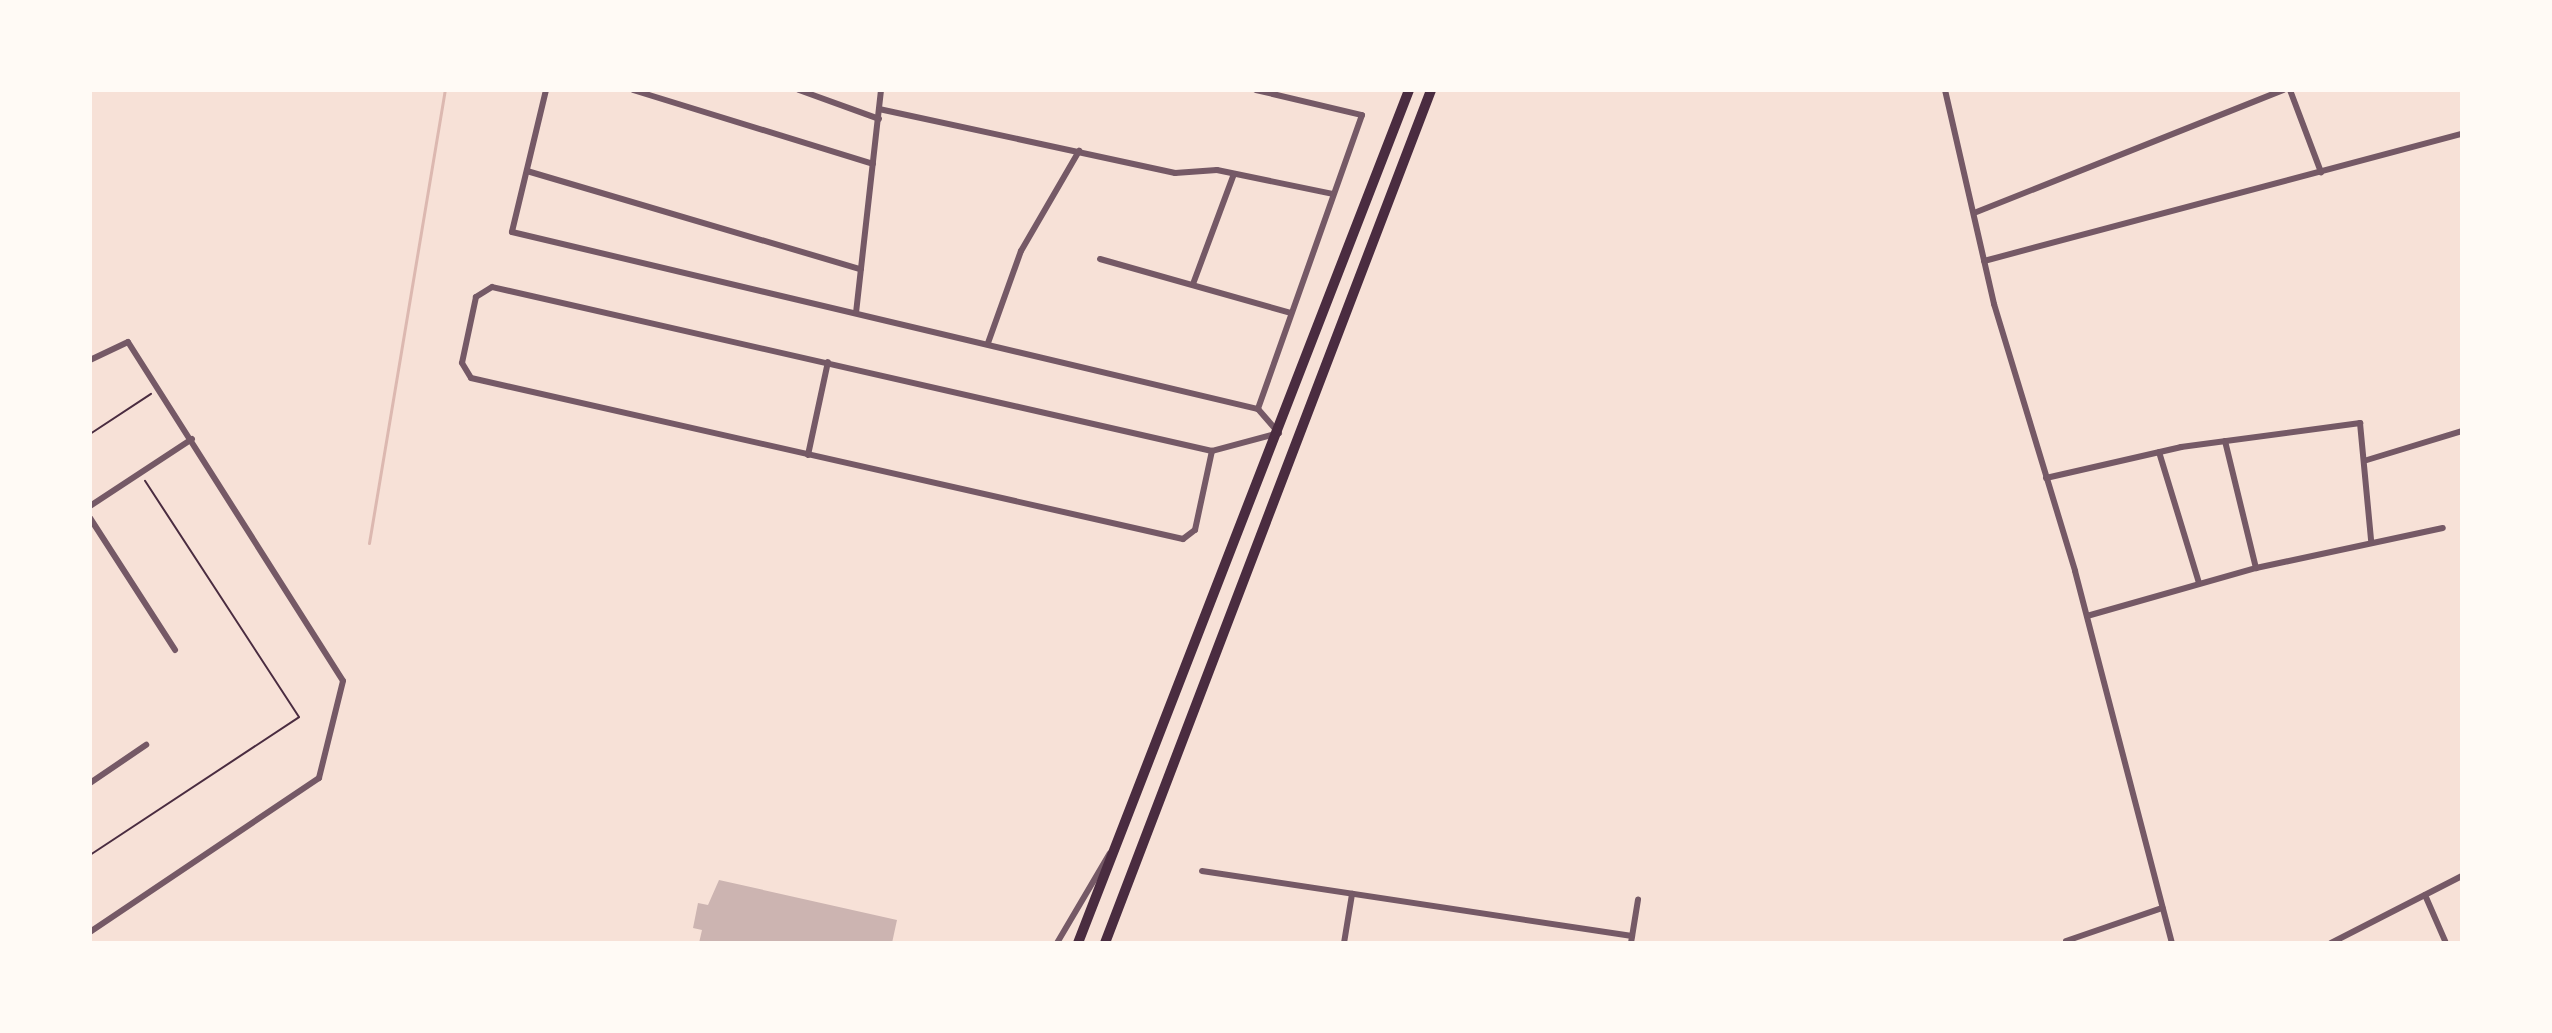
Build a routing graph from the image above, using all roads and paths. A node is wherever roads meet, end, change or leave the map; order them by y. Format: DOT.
graph roads {
  1 [pos="546,90"];
  2 [pos="633,90"];
  3 [pos="799,90"];
  4 [pos="881,90"];
  5 [pos="1256,90"];
  6 [pos="1409,90"];
  7 [pos="1431,90"];
  8 [pos="1945,90"];
  9 [pos="2283,90"];
  10 [pos="2290,90"];
  11 [pos="879,109"];
  12 [pos="879,119"];
  13 [pos="2462,134"];
  14 [pos="1079,151"];
  15 [pos="873,164"];
  16 [pos="527,171"];
  17 [pos="2321,172"];
  18 [pos="1234,174"];
  19 [pos="1333,194"];
  20 [pos="1974,213"];
  21 [pos="1100,259"];
  22 [pos="1984,261"];
  23 [pos="861,269"];
  24 [pos="1193,284"];
  25 [pos="856,313"];
  26 [pos="1291,313"];
  27 [pos="988,343"];
  28 [pos="90,360"];
  29 [pos="828,362"];
  30 [pos="159,389"];
  31 [pos="1258,409"];
  32 [pos="2462,431"];
  33 [pos="1279,433"];
  34 [pos="90,434"];
  35 [pos="192,439"];
  36 [pos="1296,440"];
  37 [pos="2225,441"];
  38 [pos="1212,451"];
  39 [pos="2159,452"];
  40 [pos="808,455"];
  41 [pos="2367,460"];
  42 [pos="140,473"];
  43 [pos="2046,478"];
  44 [pos="90,506"];
  45 [pos="90,518"];
  46 [pos="2443,528"];
  47 [pos="2371,540"];
  48 [pos="2256,568"];
  49 [pos="2199,583"];
  50 [pos="2087,616"];
  51 [pos="175,650"];
  52 [pos="146,745"];
  53 [pos="90,783"];
  54 [pos="1115,847"];
  55 [pos="90,855"];
  56 [pos="1202,871"];
  57 [pos="2462,876"];
  58 [pos="1352,894"];
  59 [pos="2425,895"];
  60 [pos="1638,900"];
  61 [pos="2162,908"];
  62 [pos="90,932"];
  63 [pos="1632,940"];
  64 [pos="2066,941"];
  65 [pos="1057,943"];
  66 [pos="1078,943"];
  67 [pos="1105,943"];
  68 [pos="1344,943"];
  69 [pos="2172,943"];
  70 [pos="2331,943"];
  71 [pos="2446,943"];
  1 -- 16 [label="street"];
  2 -- 15 [label="street"];
  3 -- 12 [label="street"];
  4 -- 11 [label="street"];
  5 -- 19 [label="street"];
  6 -- 33 [label="main road"];
  7 -- 36 [label="main road"];
  8 -- 20 [label="street"];
  9 -- 20 [label="street"];
  10 -- 17 [label="street"];
  11 -- 12 [label="street"];
  11 -- 14 [label="street"];
  12 -- 15 [label="street"];
  13 -- 17 [label="street"];
  14 -- 18 [label="street"];
  14 -- 27 [label="street"];
  15 -- 23 [label="street"];
  16 -- 23 [label="street"];
  16 -- 25 [label="street"];
  17 -- 22 [label="street"];
  18 -- 19 [label="street"];
  18 -- 24 [label="street"];
  19 -- 26 [label="street"];
  20 -- 22 [label="street"];
  21 -- 24 [label="street"];
  22 -- 43 [label="street"];
  23 -- 25 [label="street"];
  24 -- 26 [label="street"];
  25 -- 27 [label="street"];
  26 -- 31 [label="street"];
  27 -- 31 [label="street"];
  28 -- 30 [label="street"];
  29 -- 38 [label="street"];
  29 -- 40 [label="street"];
  29 -- 40 [label="street"];
  30 -- 34 [label="path"];
  30 -- 35 [label="street"];
  31 -- 33 [label="street"];
  32 -- 41 [label="street"];
  33 -- 36 [label="main road"];
  33 -- 38 [label="street"];
  33 -- 54 [label="main road"];
  35 -- 42 [label="street"];
  35 -- 62 [label="street"];
  36 -- 67 [label="main road"];
  37 -- 39 [label="street"];
  37 -- 41 [label="street"];
  37 -- 48 [label="street"];
  38 -- 40 [label="street"];
  39 -- 43 [label="street"];
  39 -- 49 [label="street"];
  41 -- 47 [label="street"];
  42 -- 44 [label="street"];
  42 -- 55 [label="path"];
  43 -- 50 [label="street"];
  45 -- 51 [label="street"];
  46 -- 47 [label="street"];
  47 -- 48 [label="street"];
  48 -- 49 [label="street"];
  49 -- 50 [label="street"];
  50 -- 61 [label="street"];
  52 -- 53 [label="street"];
  54 -- 65 [label="street"];
  54 -- 66 [label="main road"];
  56 -- 58 [label="street"];
  57 -- 59 [label="street"];
  58 -- 63 [label="street"];
  58 -- 68 [label="street"];
  59 -- 70 [label="street"];
  59 -- 71 [label="street"];
  60 -- 63 [label="street"];
  61 -- 64 [label="street"];
  61 -- 69 [label="street"];
}
